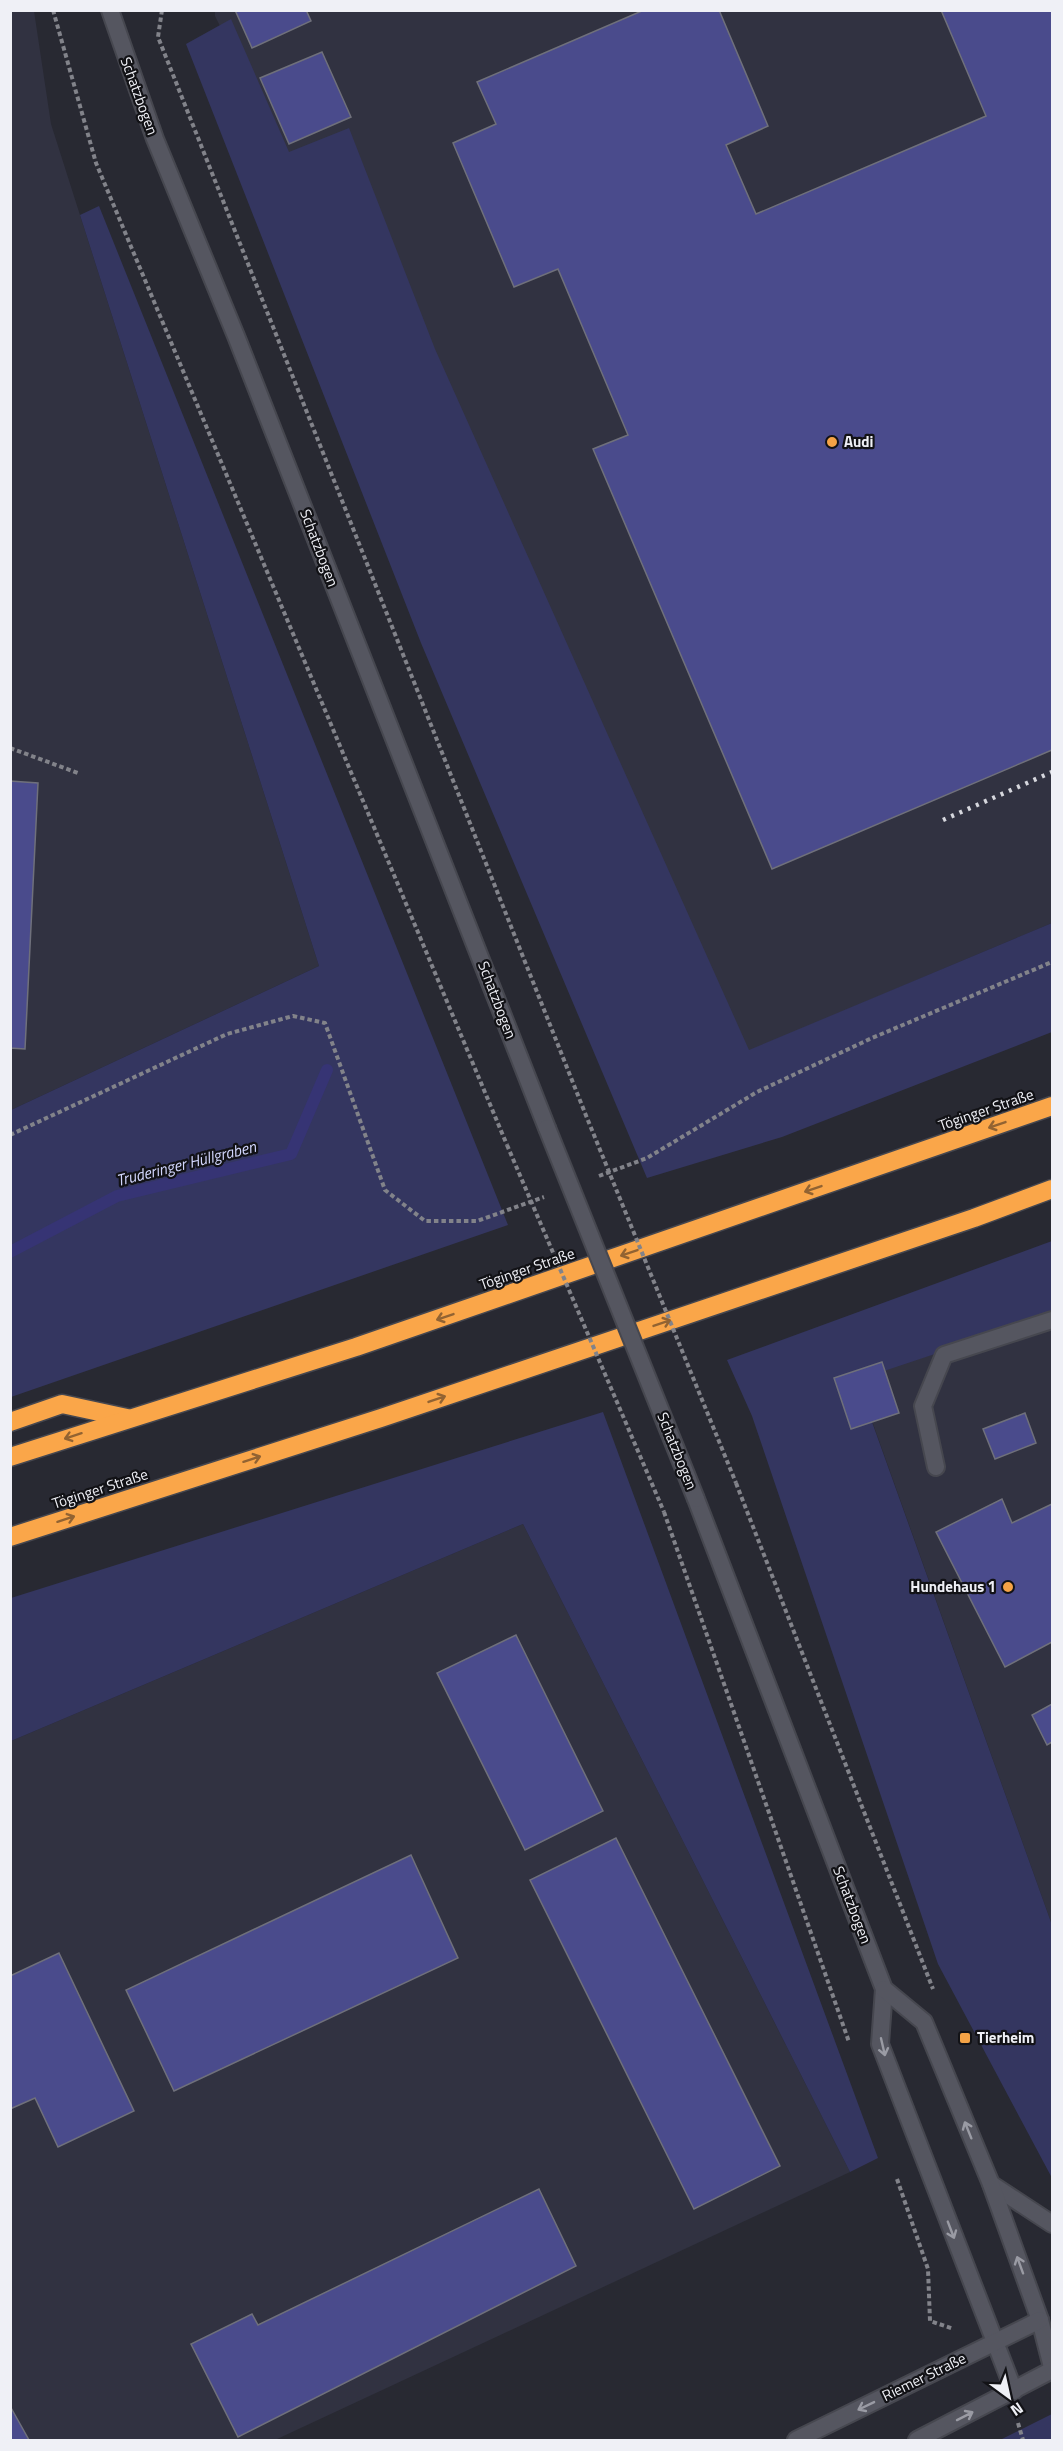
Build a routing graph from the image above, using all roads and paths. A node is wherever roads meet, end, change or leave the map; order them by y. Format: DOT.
graph roads {
  1 [pos="53,10"];
  2 [pos="110,10"];
  3 [pos="162,10"];
  4 [pos="10,748"];
  5 [pos="78,773"];
  6 [pos="1053,962"];
  7 [pos="1053,1106"];
  8 [pos="10,1135"];
  9 [pos="647,1158"];
  10 [pos="1053,1189"];
  11 [pos="477,1221"];
  12 [pos="1053,1320"];
  13 [pos="129,1418"];
  14 [pos="10,1422"];
  15 [pos="10,1457"];
  16 [pos="936,1467"];
  17 [pos="10,1537"];
  18 [pos="884,1989"];
  19 [pos="935,1994"];
  20 [pos="849,2043"];
  21 [pos="893,2168"];
  22 [pos="991,2184"];
  23 [pos="1053,2224"];
  24 [pos="1046,2317"];
  25 [pos="930,2321"];
  26 [pos="994,2343"];
  27 [pos="1053,2369"];
  28 [pos="1014,2391"];
  29 [pos="1018,2423"];
  30 [pos="796,2440"];
  31 [pos="917,2440"];
  32 [pos="1023,2440"];
  1 -- 20 [label="path, bridge"];
  2 -- 18 [label="main road, Schatzbogen, bridge"];
  3 -- 19 [label="path, bridge"];
  4 -- 5 [label="path"];
  6 -- 9 [label="path"];
  7 -- 13 [label="highway, Töginger Straße, one-way"];
  8 -- 11 [label="path"];
  17 -- 10 [label="highway, Töginger Straße, one-way"];
  12 -- 16 [label="main road"];
  13 -- 14 [label="highway"];
  13 -- 15 [label="highway, Töginger Straße, one-way"];
  22 -- 18 [label="main road, Schatzbogen, one-way"];
  18 -- 26 [label="main road, Schatzbogen, one-way"];
  21 -- 25 [label="path"];
  22 -- 23 [label="main road"];
  24 -- 22 [label="main road, Schatzbogen, one-way"];
  24 -- 26 [label="main road, Riemer Straße"];
  24 -- 27 [label="main road, Schatzbogen"];
  26 -- 28 [label="main road, Schatzbogen"];
  26 -- 30 [label="main road, Riemer Straße, one-way"];
  27 -- 28 [label="main road"];
  31 -- 28 [label="main road, one-way"];
  29 -- 32 [label="path"];
}
